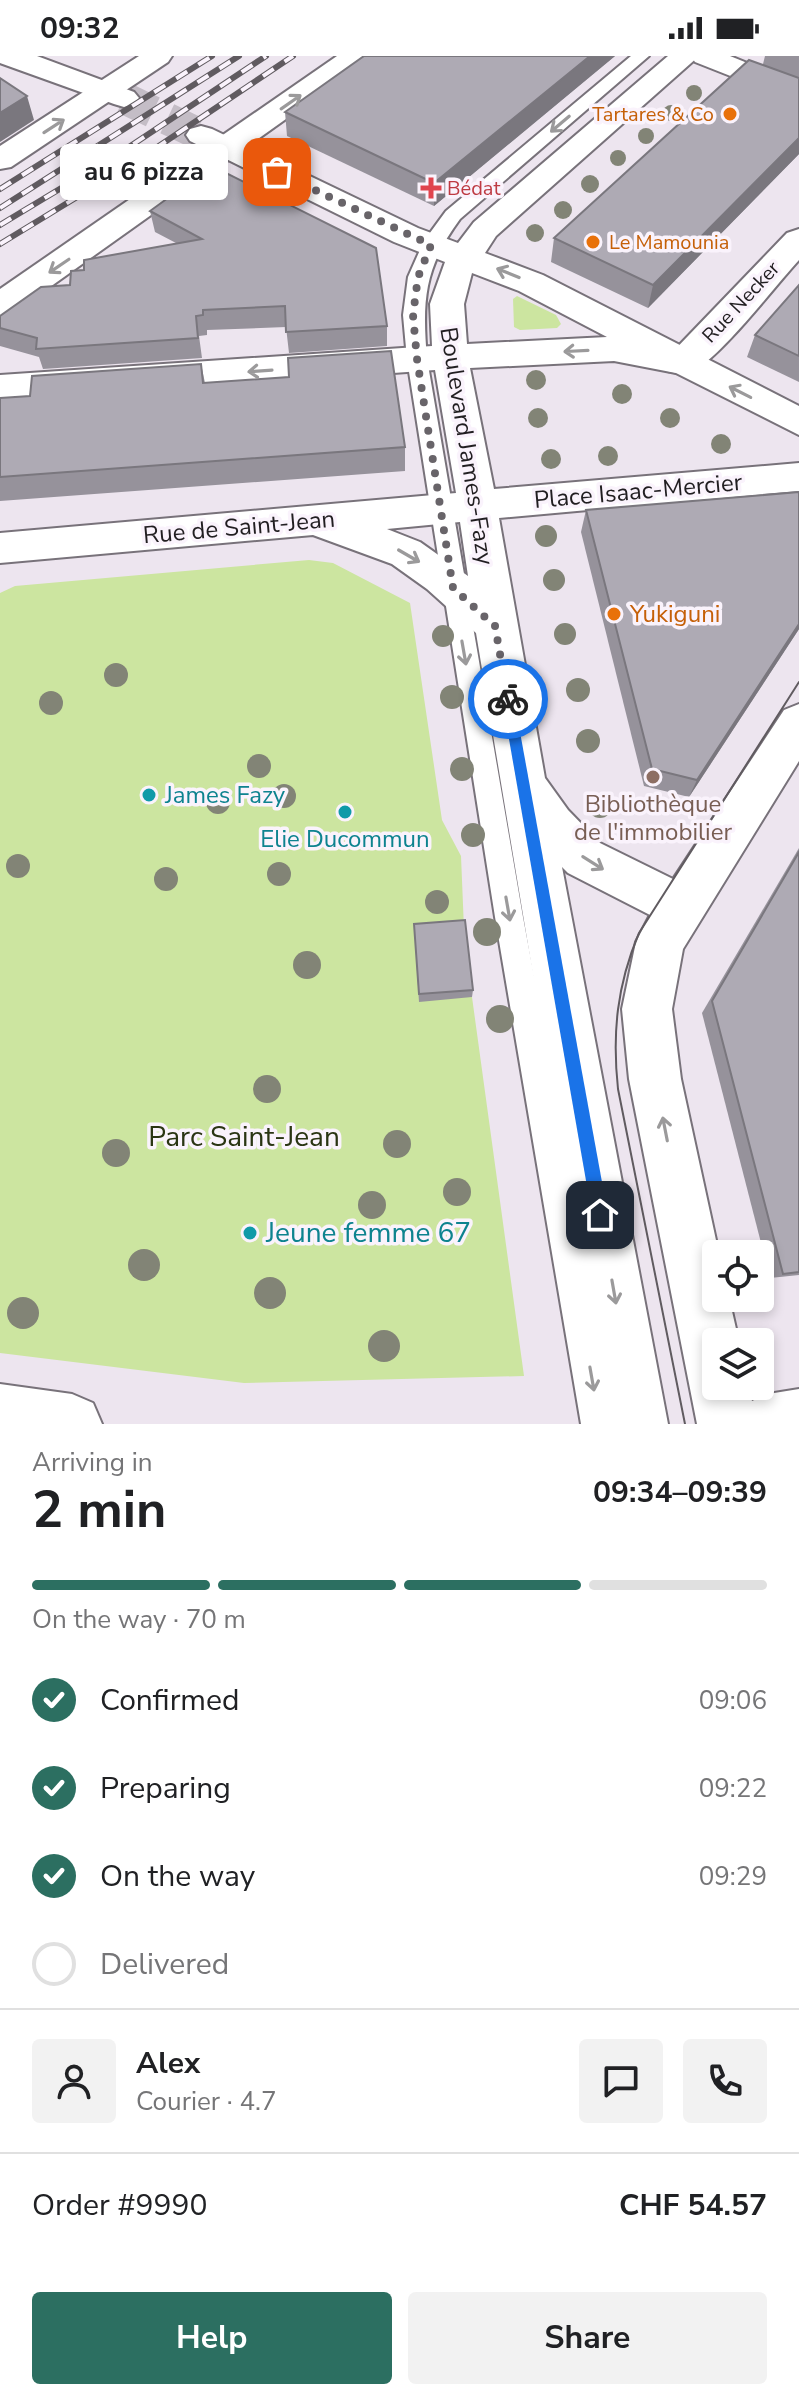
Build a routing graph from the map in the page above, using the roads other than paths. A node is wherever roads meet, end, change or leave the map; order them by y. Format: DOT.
graph roads {
  1 [pos="8,56"];
  2 [pos="158,56"];
  3 [pos="356,56"];
  4 [pos="641,56"];
  5 [pos="685,56"];
  6 [pos="705,56"];
  7 [pos="116,94"];
  8 [pos="799,94"];
  9 [pos="215,142"];
  10 [pos="0,160"];
  11 [pos="799,240"];
  12 [pos="431,245"];
  13 [pos="464,257"];
  14 [pos="0,306"];
  15 [pos="433,358"];
  16 [pos="681,362"];
  17 [pos="0,388"];
  18 [pos="799,422"];
  19 [pos="799,477"];
  20 [pos="460,506"];
  21 [pos="309,522"];
  22 [pos="0,548"];
  23 [pos="453,588"];
  24 [pos="495,626"];
  25 [pos="799,723"];
  26 [pos="523,785"];
  27 [pos="681,907"];
  28 [pos="583,1217"];
  29 [pos="707,1328"];
  30 [pos="722,1400"];
  31 [pos="0,1414"];
  32 [pos="799,1419"];
  33 [pos="72,1424"];
  34 [pos="599,1424"];
  35 [pos="638,1424"];
  36 [pos="727,1424"];
  37 [pos="768,1424"];
  1 -- 7 [label="main road"];
  2 -- 7 [label="main road"];
  9 -- 3 [label="main road, one-way"];
  4 -- 12 [label="lane, one-way"];
  5 -- 13 [label="main road, Boulevard James-Fazy"];
  6 -- 8 [label="main road"];
  10 -- 7 [label="main road, one-way"];
  9 -- 12 [label="main road"];
  9 -- 14 [label="main road, one-way"];
  11 -- 16 [label="main road, Rue Necker"];
  12 -- 13 [label="main road"];
  12 -- 15 [label="lane"];
  13 -- 15 [label="main road, Boulevard James-Fazy"];
  16 -- 13 [label="main road, one-way"];
  16 -- 15 [label="main road, one-way"];
  15 -- 17 [label="main road, one-way"];
  15 -- 20 [label="main road, Boulevard James-Fazy"];
  18 -- 16 [label="main road, one-way"];
  19 -- 20 [label="main road, Place Isaac-Mercier"];
  20 -- 21 [label="main road, Rue de Saint-Jean"];
  20 -- 23 [label="lane"];
  20 -- 24 [label="main road, Boulevard James-Fazy"];
  21 -- 22 [label="main road, Rue de Saint-Jean"];
  21 -- 23 [label="main road, one-way"];
  23 -- 24 [label="main road"];
  23 -- 28 [label="lane, one-way"];
  24 -- 26 [label="main road, Boulevard James-Fazy"];
  25 -- 27 [label="main road"];
  26 -- 27 [label="main road, one-way"];
  26 -- 28 [label="main road, Boulevard James-Fazy"];
  29 -- 27 [label="main road, one-way"];
  28 -- 34 [label="lane, one-way"];
  28 -- 35 [label="main road, Boulevard James-Fazy, one-way"];
  30 -- 36 [label="main road"];
  31 -- 33 [label="main road"];
  32 -- 37 [label="main road"];
}
